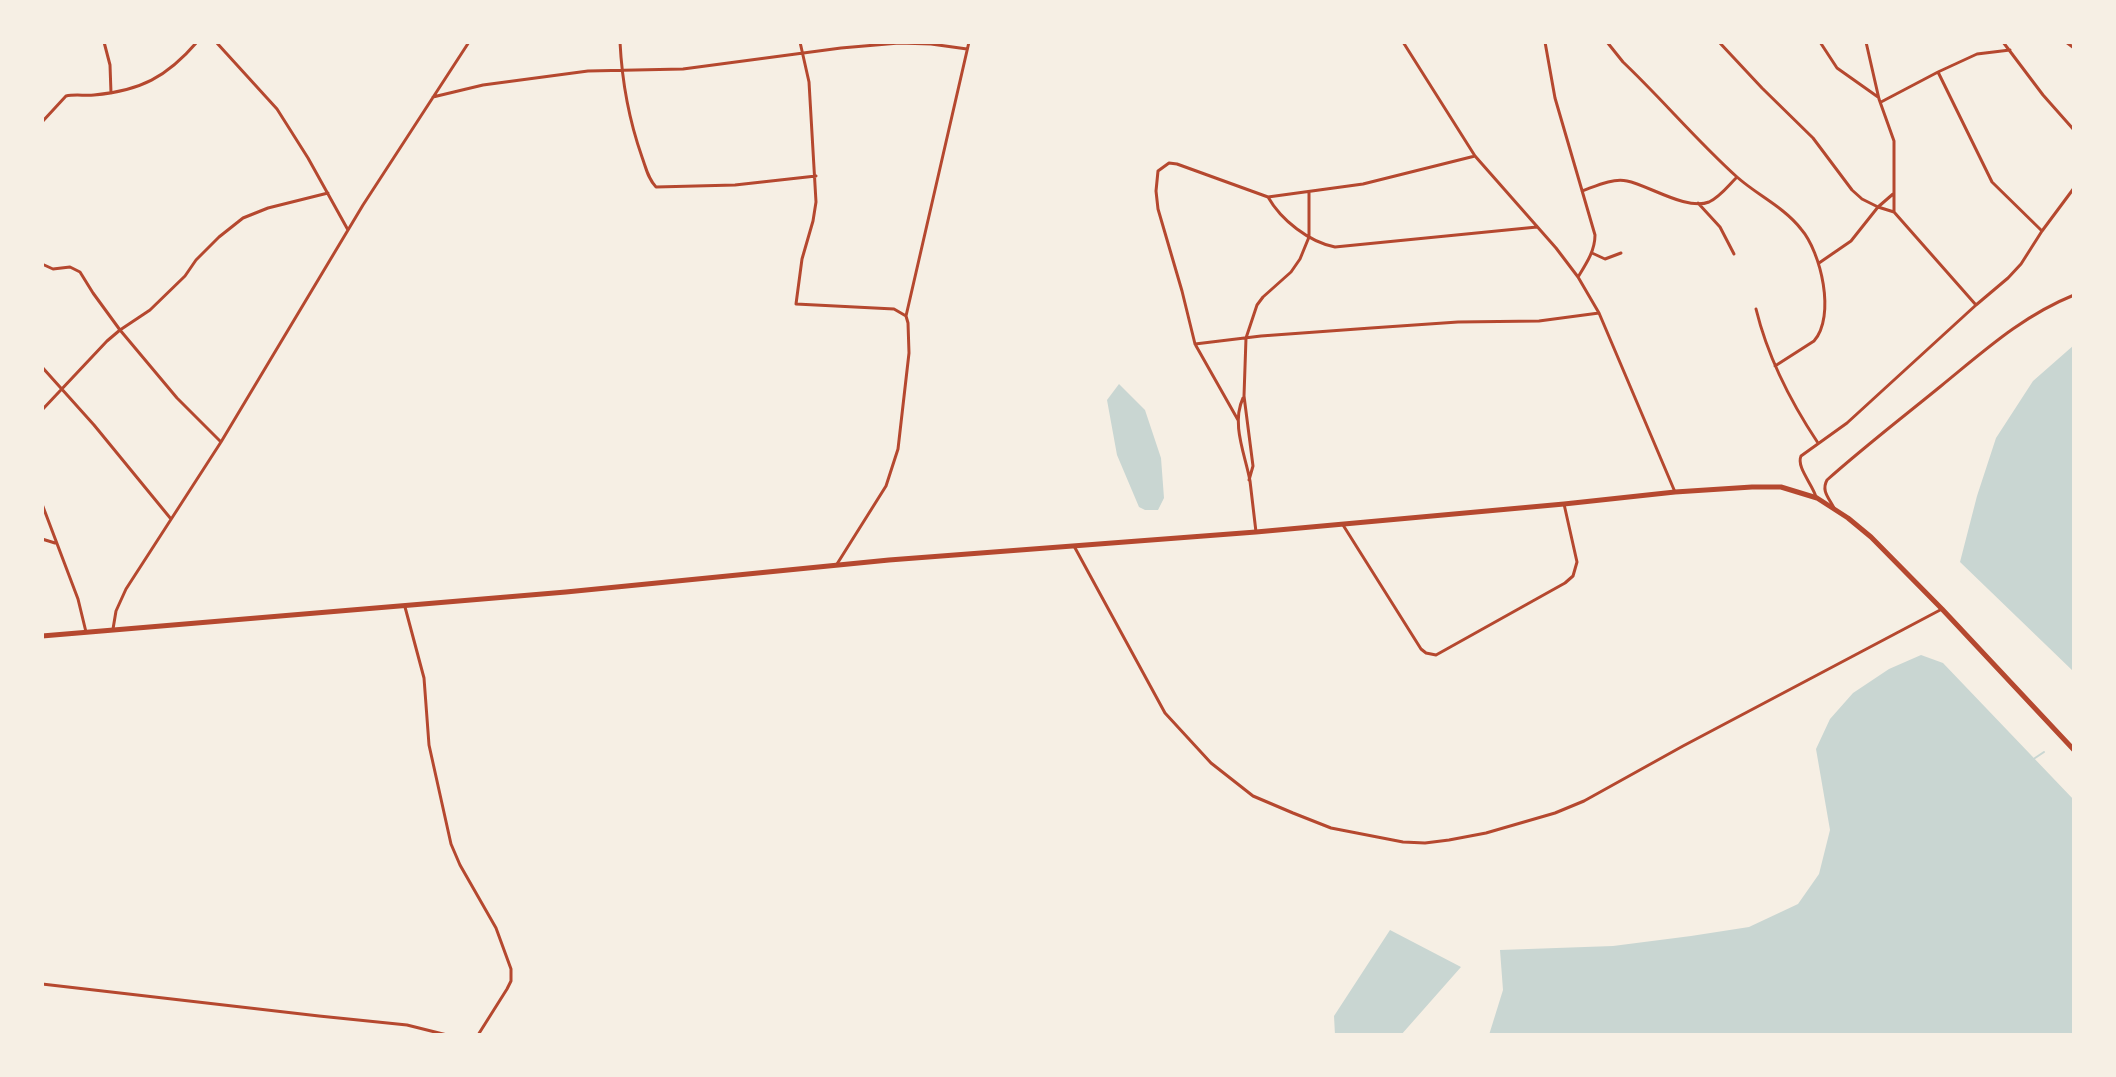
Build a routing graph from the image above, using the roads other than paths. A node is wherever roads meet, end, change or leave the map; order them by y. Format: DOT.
graph roads {
  1 [pos="104,42"];
  2 [pos="196,42"];
  3 [pos="216,42"];
  4 [pos="469,42"];
  5 [pos="620,42"];
  6 [pos="800,42"];
  7 [pos="969,42"];
  8 [pos="1403,42"];
  9 [pos="1545,42"];
  10 [pos="1607,42"];
  11 [pos="1719,42"];
  12 [pos="1820,42"];
  13 [pos="1866,42"];
  14 [pos="2003,42"];
  15 [pos="2066,42"];
  16 [pos="2074,48"];
  17 [pos="967,49"];
  18 [pos="2010,50"];
  19 [pos="802,53"];
  20 [pos="622,70"];
  21 [pos="1938,72"];
  22 [pos="111,93"];
  23 [pos="433,97"];
  24 [pos="1880,100"];
  25 [pos="42,122"];
  26 [pos="2074,130"];
  27 [pos="1475,156"];
  28 [pos="816,176"];
  29 [pos="1737,177"];
  30 [pos="2074,188"];
  31 [pos="1582,191"];
  32 [pos="327,193"];
  33 [pos="1310,193"];
  34 [pos="1893,194"];
  35 [pos="1268,197"];
  36 [pos="1698,203"];
  37 [pos="1878,207"];
  38 [pos="1894,212"];
  39 [pos="1537,227"];
  40 [pos="348,230"];
  41 [pos="2042,231"];
  42 [pos="1310,237"];
  43 [pos="1592,253"];
  44 [pos="1621,253"];
  45 [pos="1734,254"];
  46 [pos="1819,263"];
  47 [pos="42,264"];
  48 [pos="1578,277"];
  49 [pos="2074,295"];
  50 [pos="1976,305"];
  51 [pos="1756,309"];
  52 [pos="1599,313"];
  53 [pos="906,316"];
  54 [pos="120,330"];
  55 [pos="1246,338"];
  56 [pos="1195,344"];
  57 [pos="1774,366"];
  58 [pos="42,367"];
  59 [pos="62,389"];
  60 [pos="1244,396"];
  61 [pos="42,410"];
  62 [pos="1238,420"];
  63 [pos="221,442"];
  64 [pos="1818,443"];
  65 [pos="1250,480"];
  66 [pos="1675,492"];
  67 [pos="1817,498"];
  68 [pos="42,504"];
  69 [pos="1564,504"];
  70 [pos="1835,509"];
  71 [pos="171,519"];
  72 [pos="1342,524"];
  73 [pos="1256,532"];
  74 [pos="42,539"];
  75 [pos="55,543"];
  76 [pos="1074,546"];
  77 [pos="836,565"];
  78 [pos="405,606"];
  79 [pos="1942,609"];
  80 [pos="113,630"];
  81 [pos="86,632"];
  82 [pos="42,636"];
  83 [pos="2074,750"];
  84 [pos="42,984"];
  85 [pos="447,1035"];
  86 [pos="478,1035"];
  1 -- 22 [label="street"];
  2 -- 22 [label="street"];
  3 -- 32 [label="street"];
  4 -- 23 [label="street"];
  5 -- 20 [label="street"];
  6 -- 19 [label="street"];
  7 -- 17 [label="street"];
  8 -- 27 [label="street"];
  9 -- 31 [label="street"];
  10 -- 29 [label="street"];
  11 -- 37 [label="street"];
  12 -- 24 [label="street"];
  13 -- 24 [label="street"];
  14 -- 18 [label="street"];
  15 -- 16 [label="street"];
  17 -- 19 [label="street"];
  17 -- 53 [label="street"];
  18 -- 21 [label="street"];
  18 -- 26 [label="street"];
  19 -- 20 [label="street"];
  19 -- 28 [label="street"];
  20 -- 23 [label="street"];
  20 -- 28 [label="street"];
  21 -- 24 [label="street"];
  21 -- 41 [label="street"];
  22 -- 25 [label="street"];
  23 -- 40 [label="street"];
  24 -- 34 [label="street"];
  27 -- 33 [label="street"];
  27 -- 39 [label="street"];
  28 -- 53 [label="street"];
  29 -- 36 [label="street"];
  29 -- 46 [label="street"];
  30 -- 41 [label="street"];
  31 -- 36 [label="street"];
  31 -- 43 [label="street"];
  32 -- 40 [label="street"];
  32 -- 54 [label="street"];
  33 -- 35 [label="street"];
  33 -- 42 [label="street"];
  34 -- 37 [label="street"];
  34 -- 38 [label="street"];
  35 -- 42 [label="street"];
  35 -- 56 [label="street"];
  36 -- 45 [label="street"];
  37 -- 38 [label="street"];
  37 -- 46 [label="street"];
  38 -- 50 [label="street"];
  39 -- 42 [label="street"];
  39 -- 48 [label="street"];
  40 -- 63 [label="street"];
  41 -- 50 [label="street"];
  42 -- 55 [label="street"];
  43 -- 44 [label="street"];
  43 -- 48 [label="street"];
  46 -- 57 [label="street"];
  47 -- 54 [label="street"];
  48 -- 52 [label="street"];
  49 -- 70 [label="street"];
  50 -- 64 [label="street"];
  51 -- 57 [label="street"];
  52 -- 55 [label="street"];
  52 -- 66 [label="street"];
  53 -- 77 [label="street"];
  54 -- 59 [label="street"];
  54 -- 63 [label="street"];
  55 -- 56 [label="street"];
  55 -- 60 [label="street"];
  56 -- 62 [label="street"];
  57 -- 64 [label="street"];
  58 -- 59 [label="street"];
  59 -- 61 [label="street"];
  59 -- 71 [label="street"];
  60 -- 62 [label="street"];
  60 -- 65 [label="street"];
  62 -- 65 [label="street"];
  63 -- 71 [label="street"];
  64 -- 67 [label="street"];
  65 -- 73 [label="street"];
  66 -- 67 [label="main road"];
  66 -- 69 [label="main road"];
  67 -- 70 [label="main road"];
  68 -- 75 [label="street"];
  69 -- 72 [label="main road"];
  69 -- 72 [label="street"];
  70 -- 79 [label="main road"];
  71 -- 80 [label="street"];
  72 -- 73 [label="main road"];
  73 -- 76 [label="main road"];
  74 -- 75 [label="street"];
  75 -- 81 [label="street"];
  76 -- 77 [label="main road"];
  76 -- 79 [label="street"];
  77 -- 78 [label="main road"];
  78 -- 80 [label="main road"];
  78 -- 86 [label="street"];
  79 -- 83 [label="main road"];
  80 -- 81 [label="main road"];
  81 -- 82 [label="main road"];
  84 -- 85 [label="street"];
}
